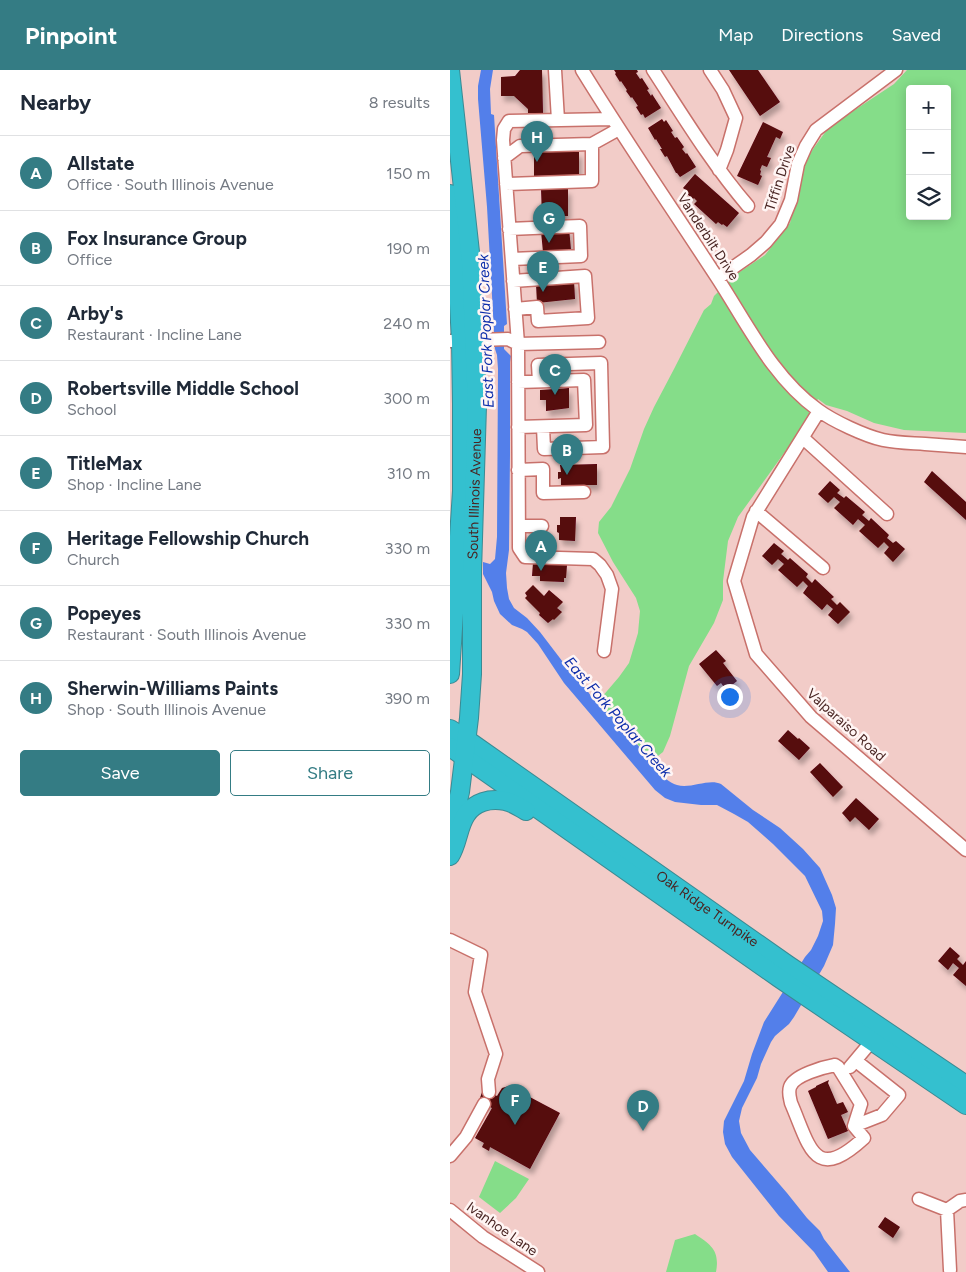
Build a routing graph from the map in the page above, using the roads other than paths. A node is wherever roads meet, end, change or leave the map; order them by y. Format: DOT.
graph roads {
  1 [pos="450,70"];
  2 [pos="555,70"];
  3 [pos="582,70"];
  4 [pos="653,70"];
  5 [pos="710,70"];
  6 [pos="896,70"];
  7 [pos="558,120"];
  8 [pos="616,124"];
  9 [pos="592,144"];
  10 [pos="504,158"];
  11 [pos="719,170"];
  12 [pos="506,184"];
  13 [pos="450,194"];
  14 [pos="748,206"];
  15 [pos="510,229"];
  16 [pos="512,259"];
  17 [pos="718,278"];
  18 [pos="513,281"];
  19 [pos="515,309"];
  20 [pos="468,340"];
  21 [pos="513,341"];
  22 [pos="599,342"];
  23 [pos="539,381"];
  24 [pos="518,382"];
  25 [pos="819,411"];
  26 [pos="543,427"];
  27 [pos="518,428"];
  28 [pos="803,438"];
  29 [pos="966,447"];
  30 [pos="518,470"];
  31 [pos="584,492"];
  32 [pos="756,511"];
  33 [pos="887,514"];
  34 [pos="519,526"];
  35 [pos="542,526"];
  36 [pos="454,550"];
  37 [pos="823,568"];
  38 [pos="457,579"];
  39 [pos="450,598"];
  40 [pos="604,652"];
  41 [pos="450,674"];
  42 [pos="469,718"];
  43 [pos="450,729"];
  44 [pos="466,739"];
  45 [pos="457,752"];
  46 [pos="450,833"];
  47 [pos="585,841"];
  48 [pos="966,850"];
  49 [pos="450,856"];
  50 [pos="715,913"];
  51 [pos="450,940"];
  52 [pos="783,971"];
  53 [pos="877,1035"];
  54 [pos="856,1061"];
  55 [pos="843,1075"];
  56 [pos="966,1086"];
  57 [pos="966,1105"];
  58 [pos="854,1126"];
  59 [pos="450,1156"];
  60 [pos="919,1199"];
  61 [pos="966,1200"];
  62 [pos="450,1210"];
  63 [pos="947,1210"];
  64 [pos="950,1270"];
  65 [pos="538,1272"];
  1 -- 20 [label="highway, South Illinois Avenue"];
  2 -- 7 [label="street"];
  3 -- 8 [label="street, Vanderbilt Drive"];
  4 -- 11 [label="street"];
  5 -- 11 [label="street"];
  6 -- 17 [label="street, Tiffin Drive"];
  7 -- 8 [label="street"];
  7 -- 10 [label="street"];
  8 -- 9 [label="street"];
  8 -- 17 [label="street, Vanderbilt Drive"];
  9 -- 10 [label="street"];
  9 -- 12 [label="street"];
  10 -- 12 [label="street"];
  11 -- 14 [label="street"];
  12 -- 15 [label="street"];
  13 -- 20 [label="highway, South Illinois Avenue"];
  15 -- 16 [label="street"];
  15 -- 16 [label="street"];
  16 -- 18 [label="street"];
  17 -- 25 [label="street, Vanderbilt Drive"];
  18 -- 19 [label="street"];
  18 -- 19 [label="street"];
  19 -- 21 [label="street"];
  20 -- 21 [label="street"];
  20 -- 36 [label="highway, South Illinois Avenue"];
  20 -- 42 [label="highway, South Illinois Avenue"];
  21 -- 22 [label="street"];
  21 -- 24 [label="street"];
  23 -- 24 [label="street"];
  23 -- 26 [label="street"];
  23 -- 26 [label="street"];
  24 -- 27 [label="street"];
  25 -- 28 [label="street, Valparaiso Road"];
  25 -- 29 [label="street, Vanderbilt Drive"];
  26 -- 27 [label="street"];
  27 -- 30 [label="street"];
  28 -- 32 [label="street, Valparaiso Road"];
  28 -- 33 [label="street"];
  30 -- 31 [label="street"];
  30 -- 34 [label="street"];
  32 -- 37 [label="street"];
  32 -- 48 [label="street, Valparaiso Road"];
  34 -- 35 [label="street"];
  34 -- 40 [label="street"];
  36 -- 38 [label="highway, South Illinois Avenue"];
  38 -- 39 [label="highway"];
  38 -- 41 [label="highway, South Illinois Avenue"];
  42 -- 44 [label="highway, South Illinois Avenue"];
  42 -- 50 [label="highway"];
  43 -- 44 [label="highway, Oak Ridge Turnpike"];
  44 -- 45 [label="highway, South Illinois Avenue"];
  44 -- 50 [label="highway, Oak Ridge Turnpike"];
  45 -- 46 [label="highway, South Illinois Avenue"];
  45 -- 47 [label="highway, Oak Ridge Turnpike"];
  47 -- 49 [label="highway"];
  47 -- 52 [label="highway, Oak Ridge Turnpike"];
  50 -- 52 [label="highway, Oak Ridge Turnpike"];
  51 -- 59 [label="street"];
  52 -- 53 [label="highway, Oak Ridge Turnpike"];
  53 -- 54 [label="street"];
  53 -- 56 [label="highway, Oak Ridge Turnpike"];
  53 -- 57 [label="highway"];
  54 -- 55 [label="street"];
  54 -- 58 [label="street"];
  55 -- 58 [label="street"];
  55 -- 58 [label="street"];
  60 -- 63 [label="street"];
  61 -- 63 [label="street"];
  62 -- 65 [label="street, Ivanhoe Lane"];
  63 -- 64 [label="street"];
}
